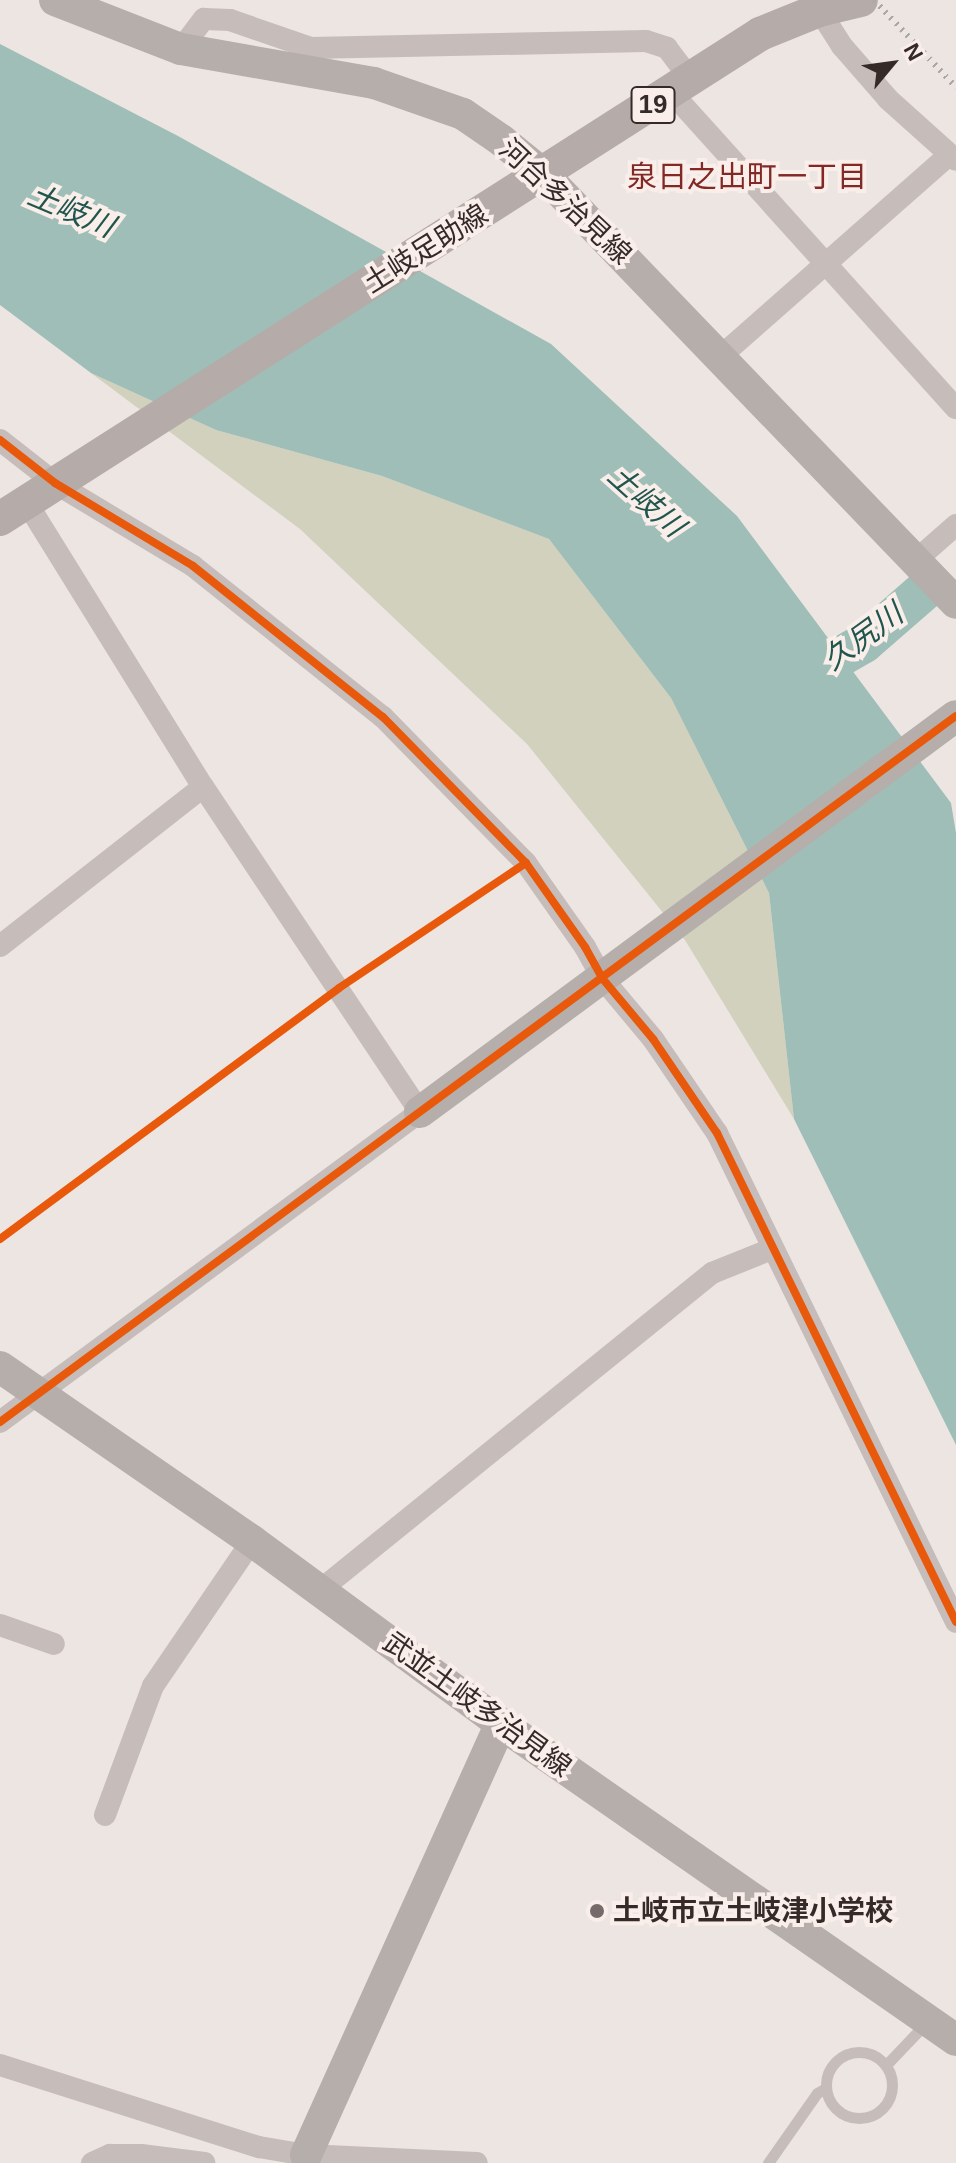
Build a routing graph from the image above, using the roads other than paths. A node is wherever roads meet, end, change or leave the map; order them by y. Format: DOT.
graph roads {
  1 [pos="55,0"];
  2 [pos="861,0"];
  3 [pos="819,10"];
  4 [pos="181,49"];
  5 [pos="681,86"];
  6 [pos="952,158"];
  7 [pos="543,174"];
  8 [pos="827,260"];
  9 [pos="721,356"];
  10 [pos="956,408"];
  11 [pos="0,440"];
  12 [pos="55,483"];
  13 [pos="13,510"];
  14 [pos="956,525"];
  15 [pos="915,561"];
  16 [pos="956,603"];
  17 [pos="956,716"];
  18 [pos="203,787"];
  19 [pos="0,946"];
  20 [pos="608,973"];
  21 [pos="420,1112"];
  22 [pos="772,1249"];
  23 [pos="0,1367"];
  24 [pos="38,1394"];
  25 [pos="0,1422"];
  26 [pos="252,1541"];
  27 [pos="319,1591"];
  28 [pos="956,1622"];
  29 [pos="0,1625"];
  30 [pos="54,1644"];
  31 [pos="501,1724"];
  32 [pos="105,1815"];
  33 [pos="928,2021"];
  34 [pos="956,2040"];
  35 [pos="0,2065"];
  36 [pos="886,2065"];
  37 [pos="826,2088"];
  38 [pos="301,2159"];
  39 [pos="92,2163"];
  40 [pos="204,2163"];
  41 [pos="477,2163"];
  42 [pos="768,2163"];
  1 -- 4 [label="main road, 河合多治見線"];
  2 -- 3 [label="main road, 土岐足助線 / 19"];
  3 -- 5 [label="main road, 土岐足助線 / 19"];
  3 -- 6 [label="street"];
  4 -- 5 [label="street"];
  4 -- 7 [label="main road, 河合多治見線"];
  5 -- 7 [label="main road, 土岐足助線 / 19"];
  5 -- 8 [label="street"];
  6 -- 8 [label="street"];
  7 -- 9 [label="main road, 河合多治見線"];
  7 -- 12 [label="main road, 土岐足助線 / 19"];
  8 -- 9 [label="street"];
  8 -- 10 [label="street"];
  9 -- 15 [label="main road, 河合多治見線"];
  11 -- 12 [label="street"];
  12 -- 13 [label="main road, 土岐足助線 / 19"];
  12 -- 20 [label="street"];
  13 -- 18 [label="street"];
  14 -- 15 [label="street"];
  15 -- 16 [label="main road, 河合多治見線"];
  17 -- 20 [label="main road"];
  18 -- 19 [label="street"];
  18 -- 21 [label="street"];
  20 -- 21 [label="main road"];
  20 -- 22 [label="street"];
  21 -- 24 [label="street"];
  22 -- 27 [label="street"];
  22 -- 28 [label="street"];
  23 -- 24 [label="main road, 武並土岐多治見線"];
  24 -- 25 [label="street"];
  24 -- 26 [label="main road, 武並土岐多治見線"];
  26 -- 27 [label="main road, 武並土岐多治見線"];
  26 -- 32 [label="street"];
  27 -- 31 [label="main road, 武並土岐多治見線"];
  29 -- 30 [label="street"];
  31 -- 33 [label="main road, 武並土岐多治見線"];
  31 -- 38 [label="main road"];
  33 -- 34 [label="main road, 武並土岐多治見線"];
  33 -- 36 [label="lane"];
  35 -- 38 [label="street"];
  36 -- 37 [label="lane"];
  36 -- 37 [label="lane"];
  37 -- 42 [label="lane"];
  38 -- 41 [label="street"];
  39 -- 40 [label="street"];
}
